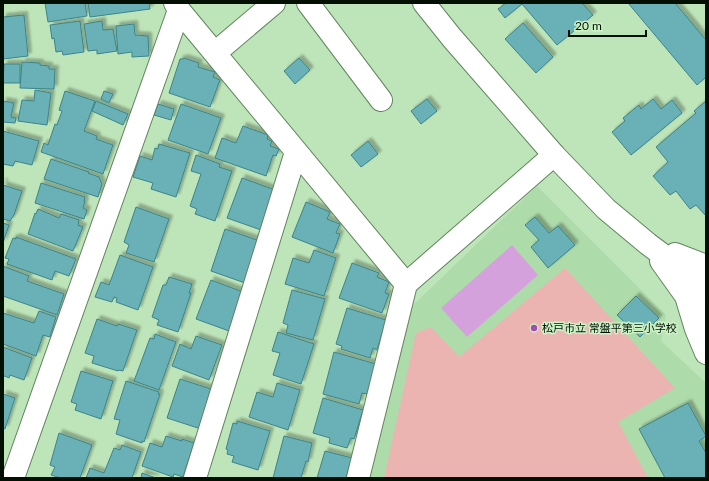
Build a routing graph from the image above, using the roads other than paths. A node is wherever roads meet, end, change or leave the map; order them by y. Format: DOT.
graph roads {
  1 [pos="274,3"];
  2 [pos="308,3"];
  3 [pos="424,3"];
  4 [pos="177,7"];
  5 [pos="215,53"];
  6 [pos="381,100"];
  7 [pos="296,152"];
  8 [pos="554,155"];
  9 [pos="648,244"];
  10 [pos="706,266"];
  11 [pos="406,284"];
  12 [pos="706,286"];
  13 [pos="686,296"];
  14 [pos="706,314"];
  15 [pos="706,353"];
  16 [pos="13,478"];
  17 [pos="195,478"];
  18 [pos="358,478"];
  1 -- 5 [label="street"];
  2 -- 6 [label="street"];
  3 -- 8 [label="street"];
  4 -- 5 [label="street"];
  4 -- 16 [label="street"];
  5 -- 7 [label="street"];
  7 -- 11 [label="street"];
  7 -- 17 [label="street"];
  8 -- 9 [label="street"];
  8 -- 11 [label="street"];
  9 -- 10 [label="street"];
  9 -- 12 [label="street"];
  9 -- 13 [label="street"];
  11 -- 18 [label="street"];
  13 -- 14 [label="street"];
  13 -- 15 [label="street"];
}
